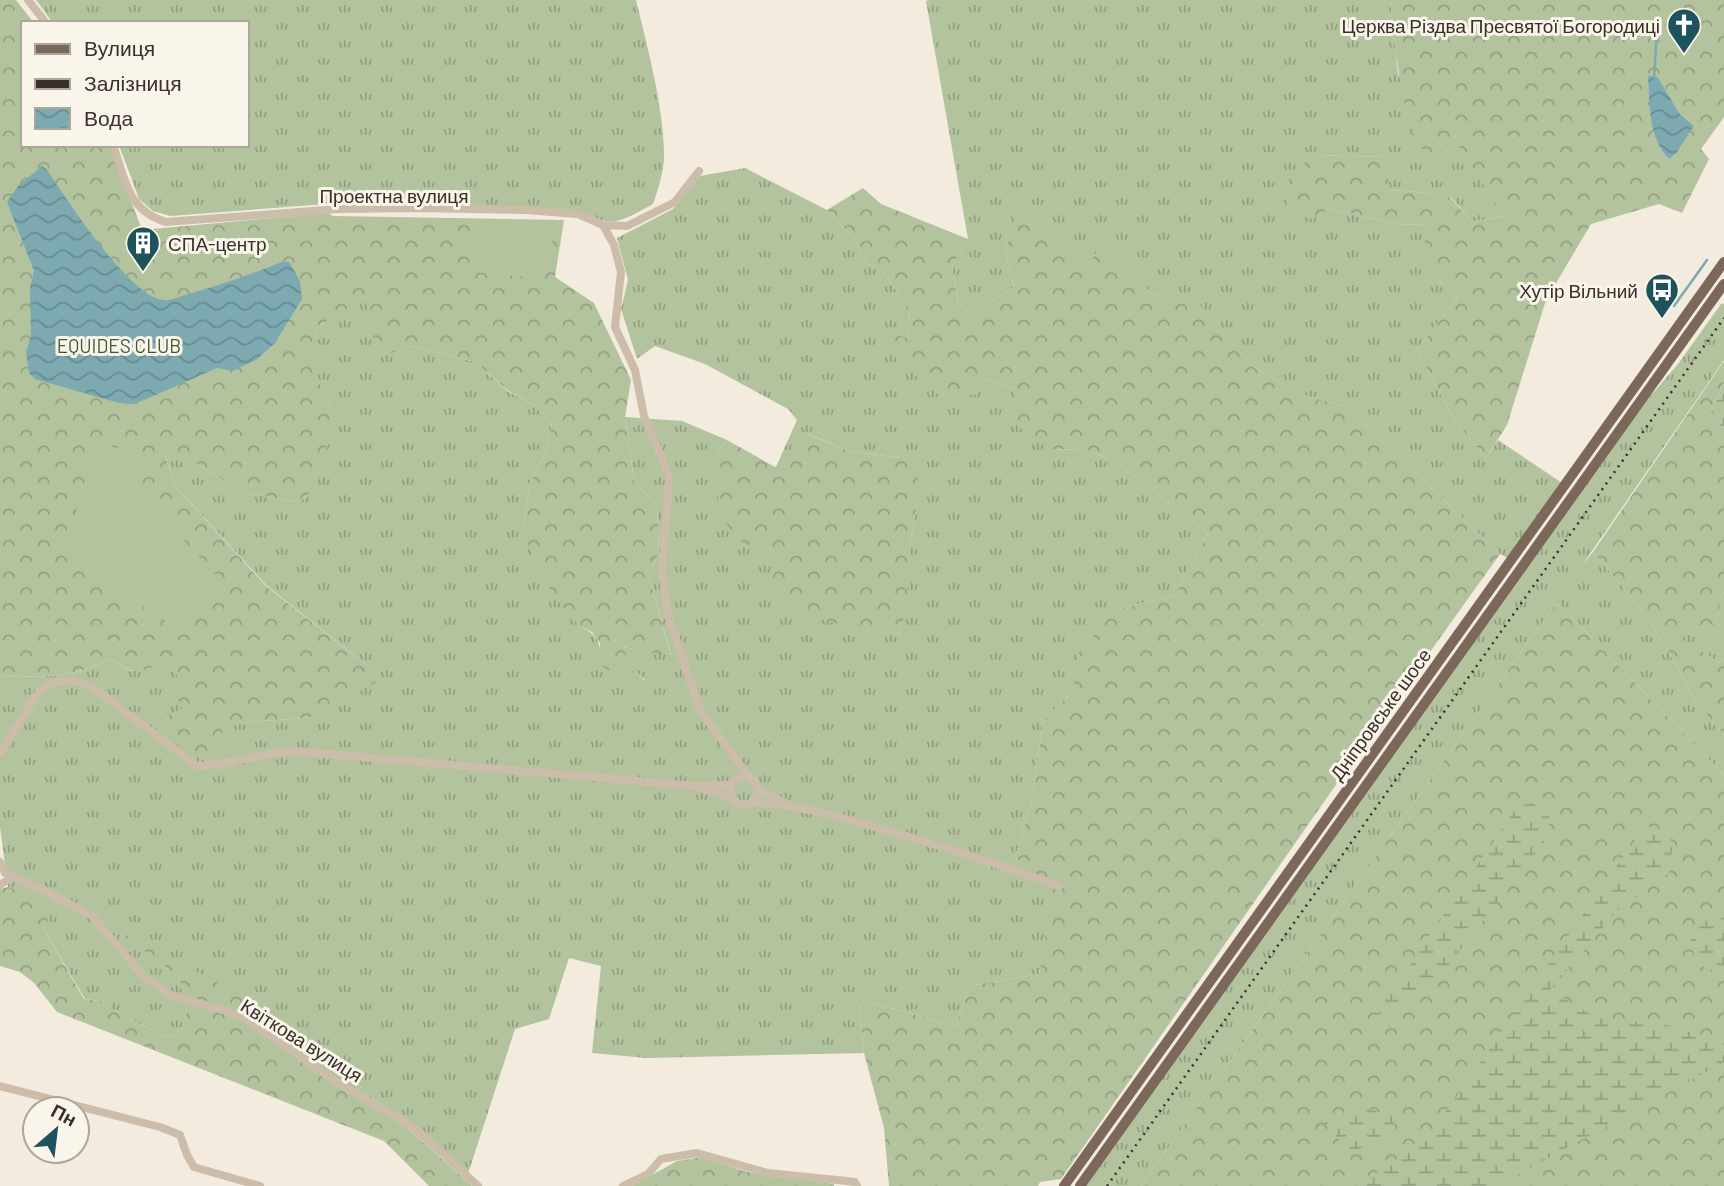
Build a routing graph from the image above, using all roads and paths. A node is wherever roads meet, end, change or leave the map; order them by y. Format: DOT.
graph roads {
  1 [pos="28,0"];
  2 [pos="44,21"];
  3 [pos="114,147"];
  4 [pos="699,171"];
  5 [pos="603,225"];
  6 [pos="1724,262"];
  7 [pos="1724,284"];
  8 [pos="0,753"];
  9 [pos="735,756"];
  10 [pos="733,783"];
  11 [pos="755,785"];
  12 [pos="694,786"];
  13 [pos="732,799"];
  14 [pos="753,802"];
  15 [pos="790,805"];
  16 [pos="0,862"];
  17 [pos="12,877"];
  18 [pos="0,885"];
  19 [pos="1059,886"];
  20 [pos="0,1086"];
  21 [pos="260,1186"];
  22 [pos="478,1186"];
  23 [pos="623,1186"];
  24 [pos="857,1186"];
  25 [pos="1065,1186"];
  26 [pos="1080,1186"];
  1 -- 2 [label="street"];
  3 -- 5 [label="street, Проектна вулиця"];
  4 -- 5 [label="street, Проектна вулиця"];
  5 -- 9 [label="street"];
  6 -- 25 [label="main road, Дніпровське шосе"];
  7 -- 26 [label="main road, Дніпровське шосе"];
  8 -- 12 [label="street"];
  9 -- 10 [label="street"];
  9 -- 11 [label="street"];
  10 -- 11 [label="street"];
  10 -- 12 [label="street"];
  10 -- 13 [label="street"];
  11 -- 14 [label="street"];
  11 -- 15 [label="street"];
  12 -- 13 [label="street"];
  13 -- 14 [label="street"];
  14 -- 15 [label="street"];
  15 -- 19 [label="street"];
  16 -- 17 [label="street"];
  17 -- 18 [label="street"];
  17 -- 22 [label="street, Квіткова вулиця"];
  20 -- 21 [label="street"];
  23 -- 24 [label="street"];
}
